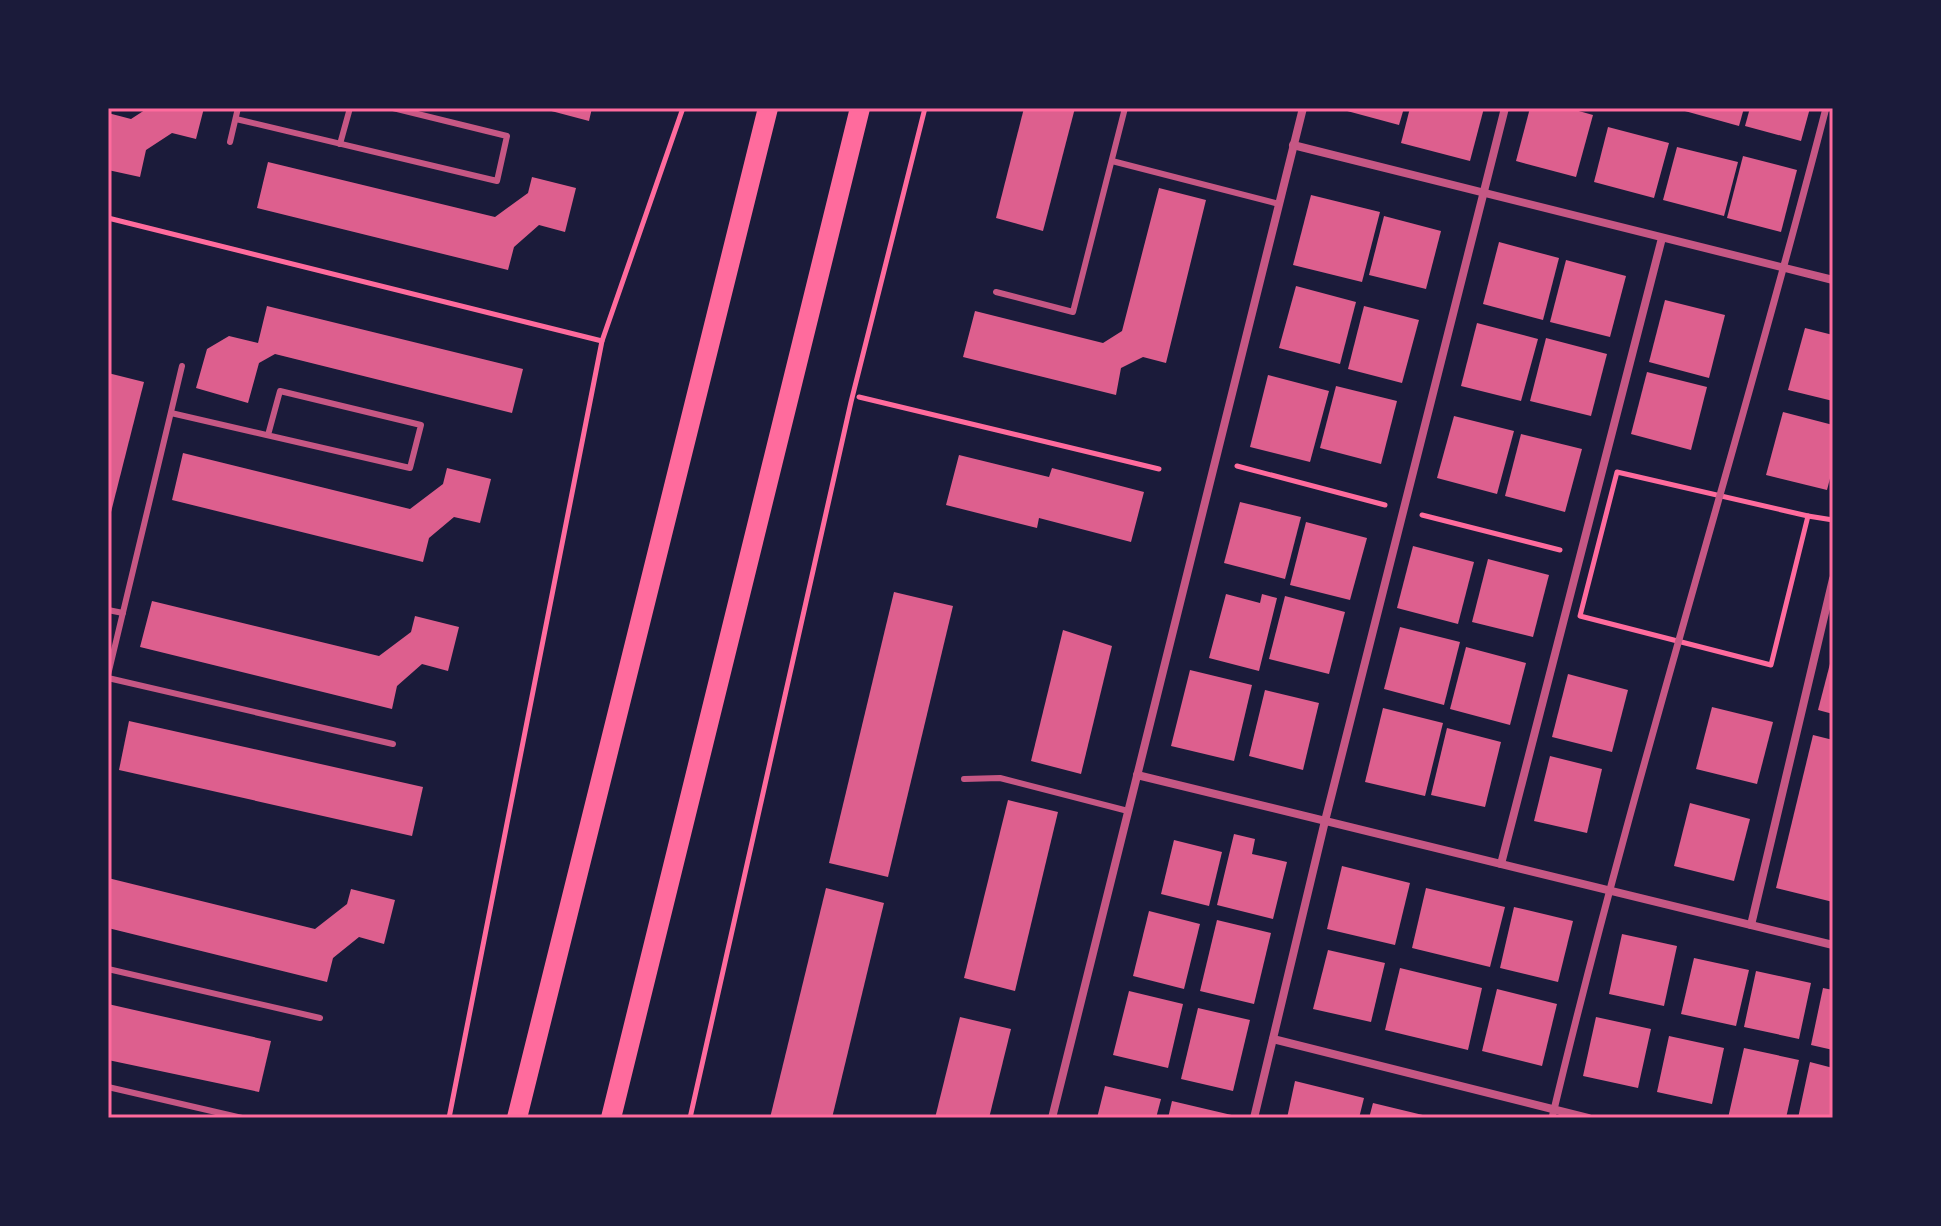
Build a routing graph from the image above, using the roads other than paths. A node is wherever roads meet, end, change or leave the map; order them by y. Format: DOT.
graph roads {
  1 [pos="238,108"];
  2 [pos="350,108"];
  3 [pos="393,108"];
  4 [pos="768,108"];
  5 [pos="860,108"];
  6 [pos="1125,108"];
  7 [pos="1303,108"];
  8 [pos="1505,108"];
  9 [pos="1826,108"];
  10 [pos="236,119"];
  11 [pos="230,142"];
  12 [pos="340,144"];
  13 [pos="1293,145"];
  14 [pos="1112,161"];
  15 [pos="1484,193"];
  16 [pos="1279,204"];
  17 [pos="1662,238"];
  18 [pos="1785,269"];
  19 [pos="1833,280"];
  20 [pos="996,292"];
  21 [pos="182,366"];
  22 [pos="171,413"];
  23 [pos="268,435"];
  24 [pos="1833,579"];
  25 [pos="108,610"];
  26 [pos="123,613"];
  27 [pos="108,677"];
  28 [pos="393,744"];
  29 [pos="1137,775"];
  30 [pos="964,779"];
  31 [pos="1128,811"];
  32 [pos="1325,821"];
  33 [pos="1501,864"];
  34 [pos="1609,890"];
  35 [pos="1751,925"];
  36 [pos="1833,945"];
  37 [pos="108,969"];
  38 [pos="320,1018"];
  39 [pos="1273,1039"];
  40 [pos="108,1087"];
  41 [pos="1553,1114"];
  42 [pos="242,1118"];
  43 [pos="517,1118"];
  44 [pos="611,1118"];
  45 [pos="1052,1118"];
  46 [pos="1254,1118"];
  47 [pos="1588,1118"];
  1 -- 10 [label="lane"];
  2 -- 12 [label="lane"];
  3 -- 12 [label="lane"];
  4 -- 43 [label="main road"];
  5 -- 44 [label="main road"];
  6 -- 14 [label="lane"];
  7 -- 13 [label="street"];
  8 -- 15 [label="street"];
  9 -- 18 [label="street"];
  10 -- 11 [label="lane"];
  10 -- 12 [label="lane"];
  13 -- 15 [label="street"];
  13 -- 16 [label="street"];
  14 -- 16 [label="lane"];
  14 -- 20 [label="lane"];
  15 -- 17 [label="street"];
  15 -- 32 [label="street"];
  16 -- 29 [label="street"];
  17 -- 18 [label="street"];
  17 -- 33 [label="street"];
  18 -- 19 [label="street"];
  18 -- 34 [label="street"];
  21 -- 22 [label="lane"];
  22 -- 23 [label="lane"];
  22 -- 26 [label="lane"];
  23 -- 23 [label="lane"];
  24 -- 35 [label="street"];
  25 -- 26 [label="lane"];
  26 -- 27 [label="lane"];
  27 -- 28 [label="lane"];
  29 -- 31 [label="street"];
  29 -- 32 [label="street"];
  30 -- 31 [label="lane"];
  31 -- 45 [label="street"];
  32 -- 33 [label="street"];
  32 -- 39 [label="street"];
  33 -- 34 [label="street"];
  34 -- 35 [label="street"];
  34 -- 41 [label="street"];
  35 -- 36 [label="street"];
  37 -- 38 [label="lane"];
  39 -- 41 [label="street"];
  39 -- 46 [label="street"];
  40 -- 42 [label="lane"];
  41 -- 47 [label="street"];
}
